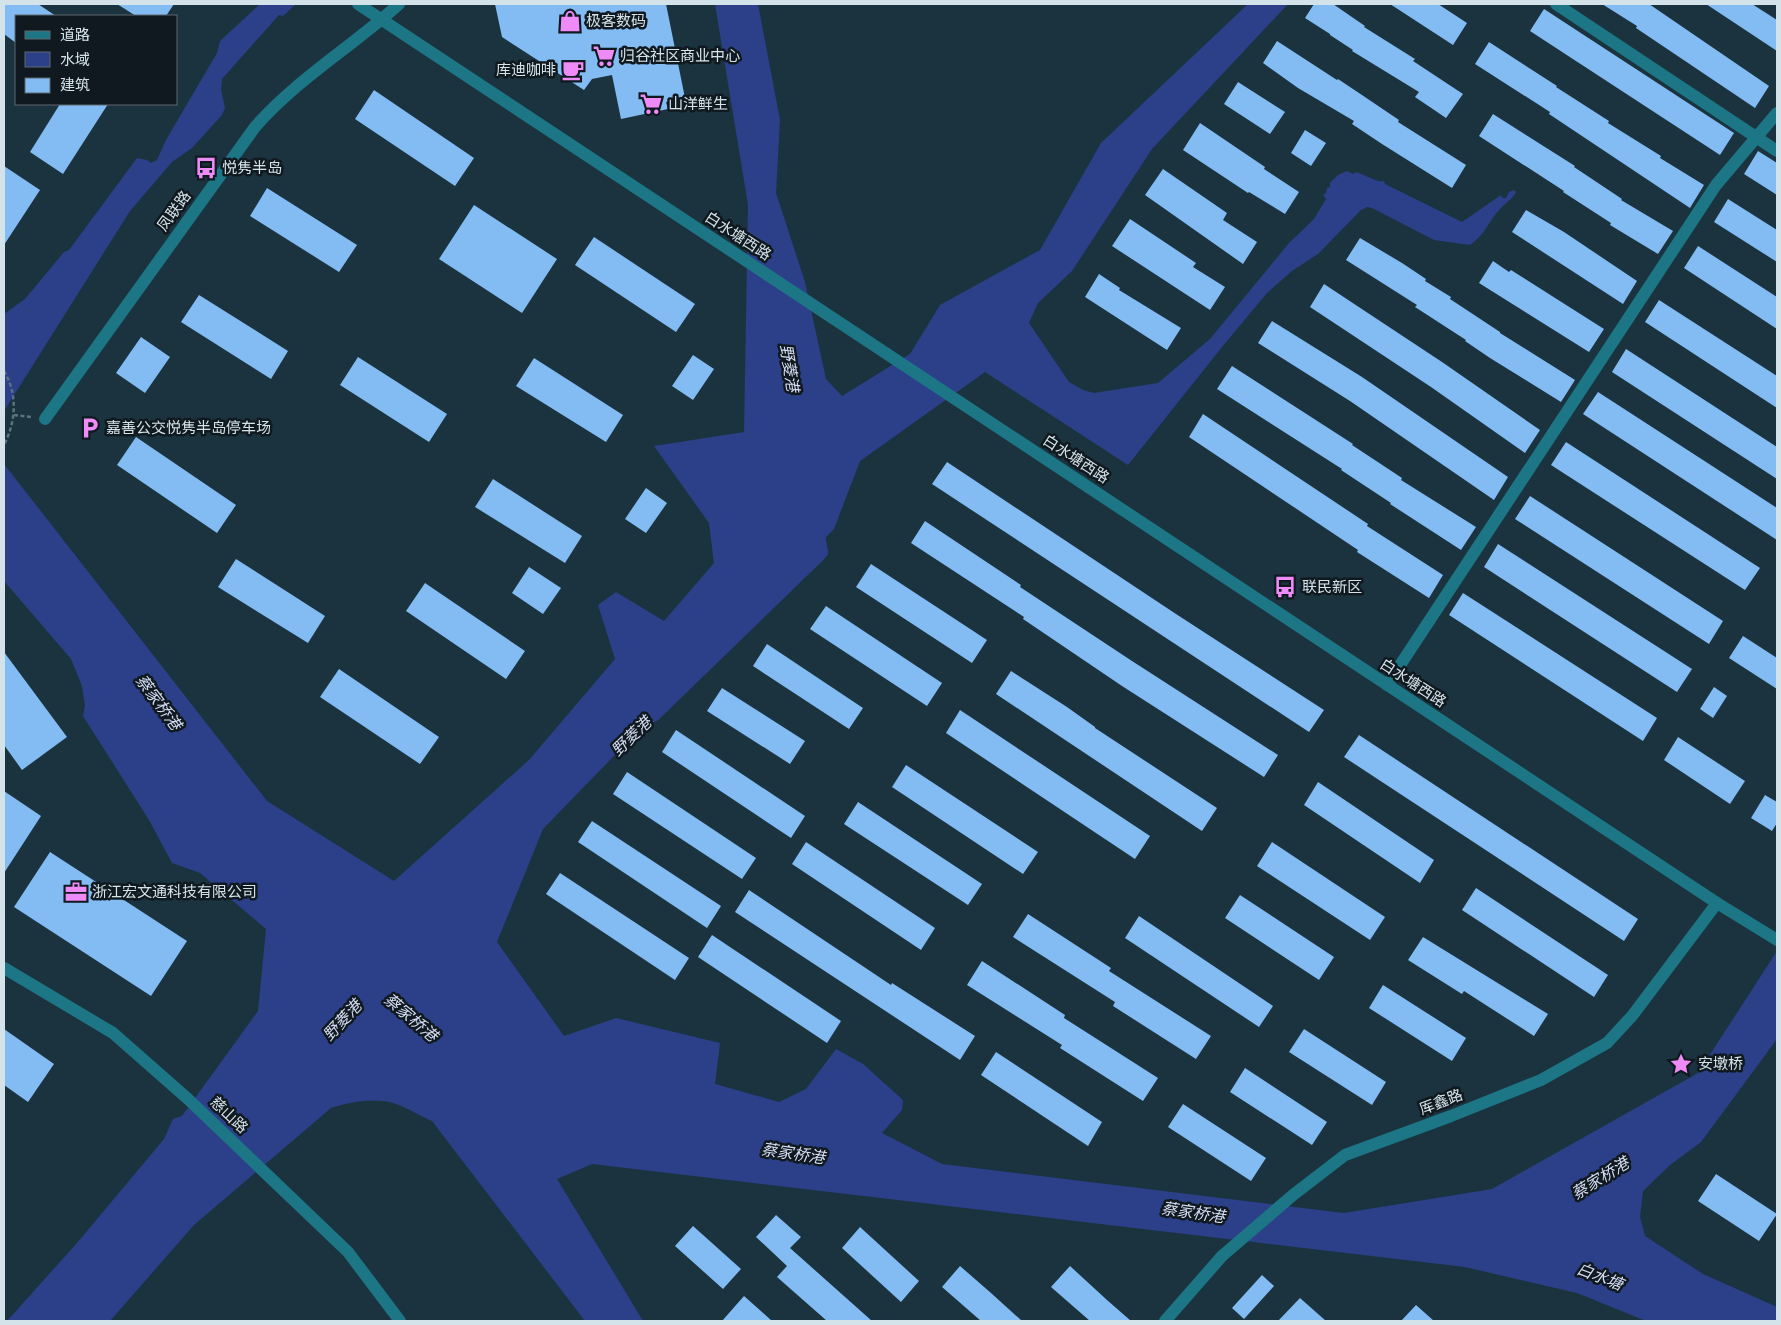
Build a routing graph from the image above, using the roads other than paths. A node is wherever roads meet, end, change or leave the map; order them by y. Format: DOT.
graph roads {
  1 [pos="359,4"];
  2 [pos="399,4"];
  3 [pos="1556,4"];
  4 [pos="381,20"];
  5 [pos="1777,113"];
  6 [pos="1757,138"];
  7 [pos="1777,151"];
  8 [pos="45,419"];
  9 [pos="1387,685"];
  10 [pos="1717,903"];
  11 [pos="1777,940"];
  12 [pos="4,968"];
  13 [pos="400,1321"];
  14 [pos="1165,1321"];
  1 -- 4 [label="street, 白水塘西路"];
  2 -- 4 [label="street, 凤联路"];
  3 -- 6 [label="street"];
  4 -- 8 [label="street, 凤联路"];
  4 -- 9 [label="street, 白水塘西路"];
  5 -- 6 [label="street"];
  6 -- 7 [label="street"];
  6 -- 9 [label="street"];
  9 -- 10 [label="street, 白水塘西路"];
  10 -- 11 [label="street, 白水塘西路"];
  10 -- 14 [label="street, 厍鑫路"];
  12 -- 13 [label="street, 慈山路"];
}
